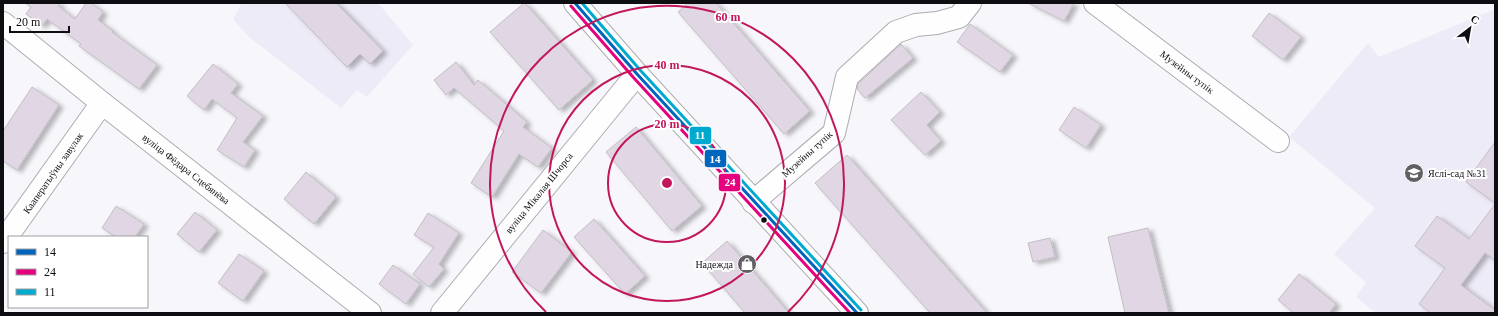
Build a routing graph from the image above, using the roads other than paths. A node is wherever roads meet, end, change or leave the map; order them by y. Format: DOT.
graph roads {
  1 [pos="575,3"];
  2 [pos="970,3"];
  3 [pos="1095,3"];
  4 [pos="3,24"];
  5 [pos="637,74"];
  6 [pos="102,103"];
  7 [pos="1278,141"];
  8 [pos="753,202"];
  9 [pos="3,242"];
  10 [pos="370,313"];
  11 [pos="442,313"];
  12 [pos="857,313"];
  1 -- 5 [label="street"];
  2 -- 8 [label="street, Музейны тупік"];
  3 -- 7 [label="street, Музейны тупік"];
  4 -- 6 [label="street, вуліца Фёдара Сцебянёва"];
  5 -- 8 [label="street"];
  5 -- 11 [label="street, вуліца Мікалая Шчорса"];
  6 -- 9 [label="street, Кааператыўны завулак"];
  6 -- 10 [label="street, вуліца Фёдара Сцебянёва"];
  8 -- 12 [label="street"];
}
